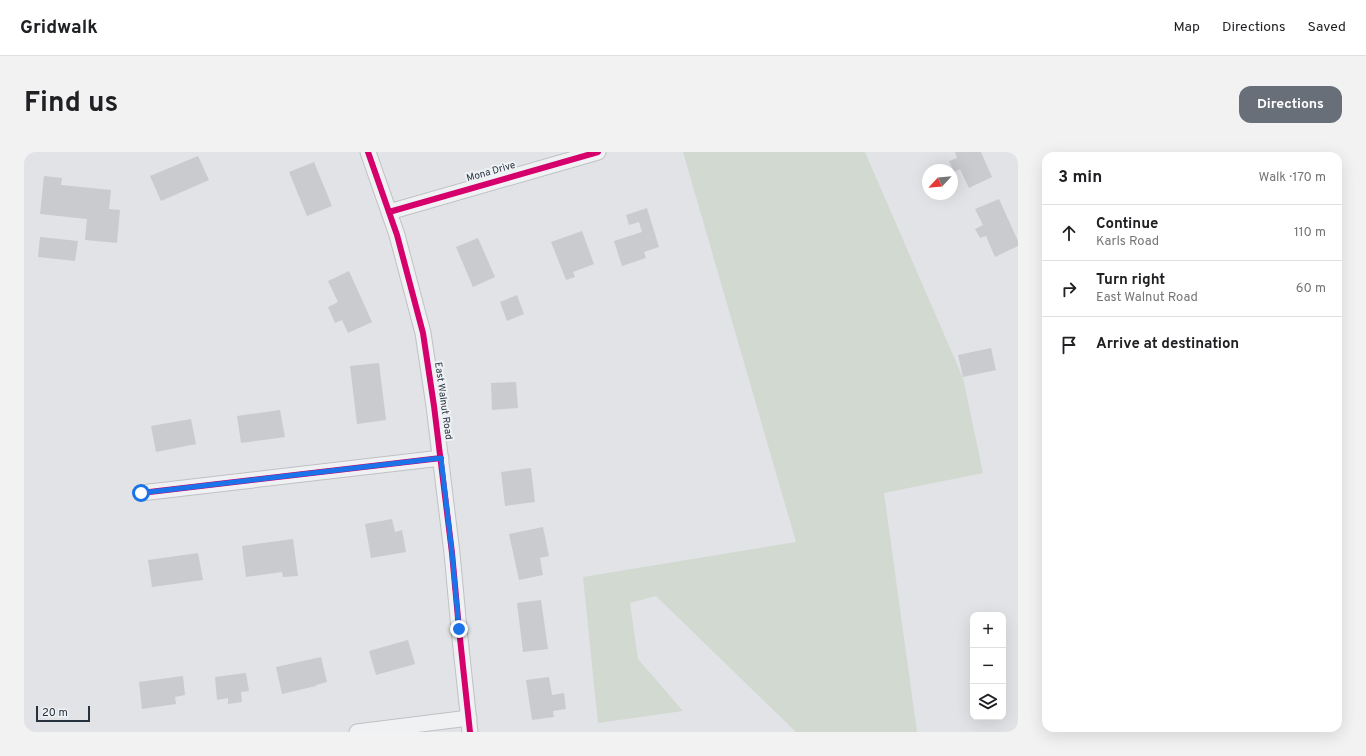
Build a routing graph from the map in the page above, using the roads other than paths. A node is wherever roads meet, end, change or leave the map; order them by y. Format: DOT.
graph roads {
  1 [pos="368,152"];
  2 [pos="598,152"];
  3 [pos="389,212"];
  4 [pos="441,458"];
  5 [pos="141,493"];
  6 [pos="470,725"];
  7 [pos="357,732"];
  1 -- 3 [label="street, East Walnut Road"];
  2 -- 3 [label="street, Mona Drive"];
  3 -- 4 [label="street, East Walnut Road"];
  4 -- 5 [label="street"];
  4 -- 6 [label="street, East Walnut Road"];
  6 -- 7 [label="street"];
}
